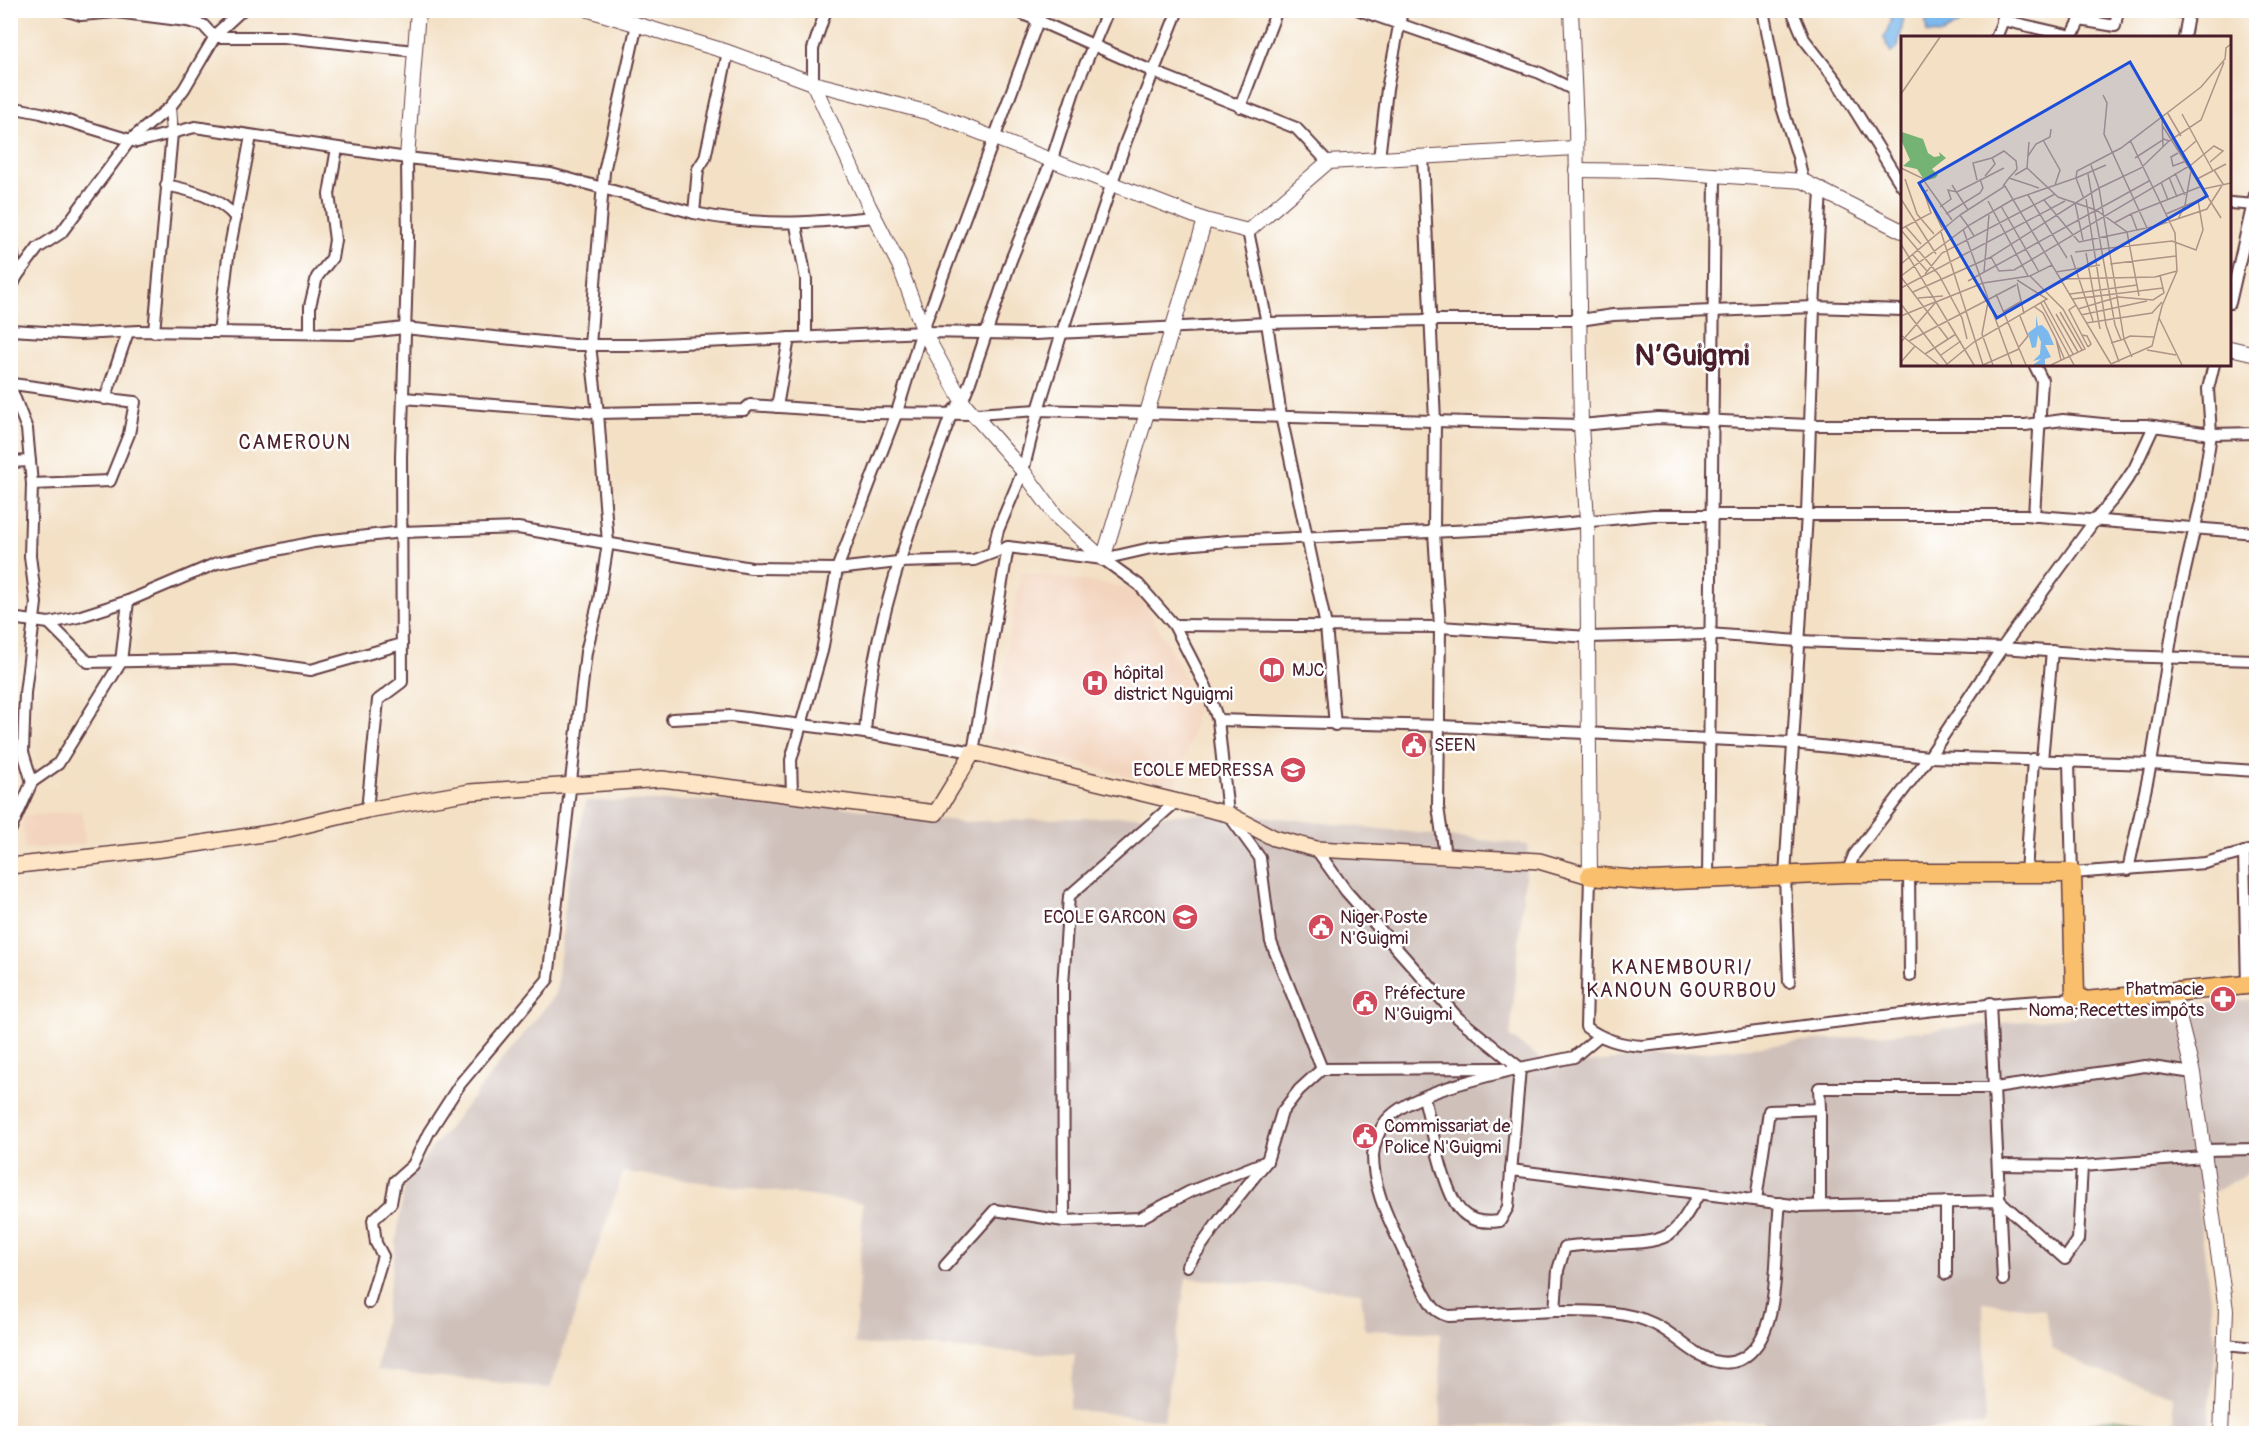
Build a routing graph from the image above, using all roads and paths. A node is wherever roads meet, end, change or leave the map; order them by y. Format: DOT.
graph roads {
  1 [pos="65,10"];
  2 [pos="242,10"];
  3 [pos="418,10"];
  4 [pos="589,10"];
  5 [pos="826,10"];
  6 [pos="1014,10"];
  7 [pos="1042,10"];
  8 [pos="1108,10"];
  9 [pos="1178,10"];
  10 [pos="1277,10"];
  11 [pos="1359,10"];
  12 [pos="1402,10"];
  13 [pos="1763,10"];
  14 [pos="1792,10"];
  15 [pos="2118,10"];
  16 [pos="2168,10"];
  17 [pos="1570,11"];
  18 [pos="98,12"];
  19 [pos="2188,12"];
  20 [pos="2004,15"];
  21 [pos="1037,22"];
  22 [pos="637,24"];
  23 [pos="1398,26"];
  24 [pos="1997,36"];
  25 [pos="2184,36"];
  26 [pos="214,37"];
  27 [pos="1093,45"];
  28 [pos="415,51"];
  29 [pos="728,52"];
  30 [pos="1154,72"];
  31 [pos="813,83"];
  32 [pos="1574,90"];
  33 [pos="170,107"];
  34 [pos="1240,107"];
  35 [pos="10,108"];
  36 [pos="172,133"];
  37 [pos="251,136"];
  38 [pos="996,137"];
  39 [pos="130,140"];
  40 [pos="337,148"];
  41 [pos="1575,148"];
  42 [pos="1423,156"];
  43 [pos="407,158"];
  44 [pos="1052,159"];
  45 [pos="1379,159"];
  46 [pos="1328,162"];
  47 [pos="1576,170"];
  48 [pos="1715,174"];
  49 [pos="1803,181"];
  50 [pos="1112,183"];
  51 [pos="1901,184"];
  52 [pos="166,185"];
  53 [pos="603,187"];
  54 [pos="2256,190"];
  55 [pos="1821,191"];
  56 [pos="2231,203"];
  57 [pos="2254,205"];
  58 [pos="694,213"];
  59 [pos="874,217"];
  60 [pos="236,218"];
  61 [pos="1205,220"];
  62 [pos="796,225"];
  63 [pos="1901,230"];
  64 [pos="1248,231"];
  65 [pos="10,240"];
  66 [pos="17,276"];
  67 [pos="10,290"];
  68 [pos="2231,295"];
  69 [pos="1814,307"];
  70 [pos="1901,310"];
  71 [pos="1714,311"];
  72 [pos="1432,320"];
  73 [pos="1580,320"];
  74 [pos="1267,323"];
  75 [pos="1172,327"];
  76 [pos="404,328"];
  77 [pos="10,330"];
  78 [pos="128,332"];
  79 [pos="154,332"];
  80 [pos="219,332"];
  81 [pos="924,332"];
  82 [pos="1062,332"];
  83 [pos="310,333"];
  84 [pos="986,334"];
  85 [pos="806,337"];
  86 [pos="789,338"];
  87 [pos="590,345"];
  88 [pos="2231,348"];
  89 [pos="2256,354"];
  90 [pos="2035,366"];
  91 [pos="2214,366"];
  92 [pos="10,385"];
  93 [pos="402,398"];
  94 [pos="105,399"];
  95 [pos="962,401"];
  96 [pos="777,406"];
  97 [pos="1038,410"];
  98 [pos="897,412"];
  99 [pos="952,412"];
  100 [pos="1147,413"];
  101 [pos="598,414"];
  102 [pos="976,414"];
  103 [pos="1281,416"];
  104 [pos="1435,421"];
  105 [pos="1713,421"];
  106 [pos="2041,423"];
  107 [pos="1581,425"];
  108 [pos="1809,425"];
  109 [pos="2154,426"];
  110 [pos="2256,433"];
  111 [pos="2211,434"];
  112 [pos="30,461"];
  113 [pos="10,462"];
  114 [pos="1023,471"];
  115 [pos="32,484"];
  116 [pos="1808,514"];
  117 [pos="1711,516"];
  118 [pos="2034,516"];
  119 [pos="1587,520"];
  120 [pos="2095,520"];
  121 [pos="2193,528"];
  122 [pos="402,532"];
  123 [pos="1434,532"];
  124 [pos="2256,533"];
  125 [pos="1310,538"];
  126 [pos="608,543"];
  127 [pos="1008,547"];
  128 [pos="993,551"];
  129 [pos="1103,559"];
  130 [pos="898,562"];
  131 [pos="837,569"];
  132 [pos="128,601"];
  133 [pos="10,618"];
  134 [pos="34,621"];
  135 [pos="49,623"];
  136 [pos="1174,625"];
  137 [pos="1326,626"];
  138 [pos="1440,627"];
  139 [pos="1709,634"];
  140 [pos="1589,637"];
  141 [pos="1798,641"];
  142 [pos="402,644"];
  143 [pos="2002,648"];
  144 [pos="2052,651"];
  145 [pos="2168,656"];
  146 [pos="2256,660"];
  147 [pos="121,662"];
  148 [pos="672,718"];
  149 [pos="1218,720"];
  150 [pos="1335,725"];
  151 [pos="801,726"];
  152 [pos="1441,726"];
  153 [pos="865,733"];
  154 [pos="1591,735"];
  155 [pos="1708,739"];
  156 [pos="1791,743"];
  157 [pos="973,752"];
  158 [pos="1929,757"];
  159 [pos="2038,759"];
  160 [pos="2069,762"];
  161 [pos="2151,764"];
  162 [pos="2256,771"];
  163 [pos="32,782"];
  164 [pos="571,787"];
  165 [pos="792,795"];
  166 [pos="1177,801"];
  167 [pos="367,810"];
  168 [pos="1228,814"];
  169 [pos="10,831"];
  170 [pos="1316,849"];
  171 [pos="2256,849"];
  172 [pos="2244,852"];
  173 [pos="1445,855"];
  174 [pos="10,866"];
  175 [pos="2128,870"];
  176 [pos="1909,872"];
  177 [pos="1847,873"];
  178 [pos="2072,873"];
  179 [pos="2026,874"];
  180 [pos="1590,876"];
  181 [pos="1785,876"];
  182 [pos="1708,880"];
  183 [pos="1910,976"];
  184 [pos="1789,982"];
  185 [pos="2252,985"];
  186 [pos="2173,993"];
  187 [pos="2079,999"];
  188 [pos="1990,1003"];
  189 [pos="1599,1036"];
  190 [pos="1520,1068"];
  191 [pos="1322,1069"];
  192 [pos="2193,1073"];
  193 [pos="1995,1088"];
  194 [pos="1424,1098"];
  195 [pos="1820,1109"];
  196 [pos="2256,1149"];
  197 [pos="2205,1154"];
  198 [pos="1267,1161"];
  199 [pos="1998,1165"];
  200 [pos="2082,1166"];
  201 [pos="1511,1170"];
  202 [pos="1699,1194"];
  203 [pos="1756,1200"];
  204 [pos="2000,1201"];
  205 [pos="1946,1202"];
  206 [pos="1780,1203"];
  207 [pos="1820,1205"];
  208 [pos="1064,1221"];
  209 [pos="945,1266"];
  210 [pos="1187,1266"];
  211 [pos="1946,1274"];
  212 [pos="2003,1280"];
  213 [pos="369,1303"];
  214 [pos="1555,1311"];
  215 [pos="2225,1345"];
  216 [pos="2256,1347"];
  217 [pos="2221,1434"];
  1 -- 18 [label="street"];
  2 -- 26 [label="street"];
  3 -- 28 [label="street"];
  4 -- 22 [label="street"];
  5 -- 31 [label="street"];
  6 -- 21 [label="street"];
  7 -- 21 [label="street"];
  8 -- 27 [label="street"];
  9 -- 30 [label="street"];
  10 -- 34 [label="street"];
  11 -- 23 [label="street"];
  12 -- 23 [label="street"];
  13 -- 49 [label="street"];
  14 -- 51 [label="street"];
  15 -- 20 [label="street"];
  16 -- 19 [label="street"];
  17 -- 32 [label="street"];
  18 -- 26 [label="street"];
  19 -- 25 [label="street"];
  20 -- 24 [label="street"];
  21 -- 27 [label="street"];
  21 -- 38 [label="street"];
  22 -- 29 [label="street"];
  22 -- 53 [label="street"];
  23 -- 32 [label="street"];
  23 -- 45 [label="street"];
  26 -- 28 [label="street"];
  26 -- 33 [label="street"];
  27 -- 30 [label="street"];
  27 -- 44 [label="street"];
  28 -- 43 [label="street"];
  29 -- 31 [label="street"];
  29 -- 58 [label="street"];
  30 -- 34 [label="street"];
  30 -- 50 [label="street"];
  31 -- 38 [label="street"];
  31 -- 59 [label="street"];
  32 -- 41 [label="street"];
  33 -- 36 [label="street"];
  33 -- 39 [label="street"];
  34 -- 46 [label="street"];
  35 -- 39 [label="street"];
  36 -- 37 [label="street"];
  36 -- 39 [label="street"];
  36 -- 52 [label="street"];
  37 -- 40 [label="street"];
  37 -- 60 [label="street"];
  38 -- 44 [label="street"];
  38 -- 81 [label="street"];
  39 -- 66 [label="street"];
  40 -- 43 [label="street"];
  40 -- 83 [label="street"];
  41 -- 42 [label="street"];
  41 -- 47 [label="street"];
  42 -- 45 [label="street"];
  42 -- 72 [label="street"];
  43 -- 53 [label="street"];
  43 -- 76 [label="street"];
  44 -- 50 [label="street"];
  44 -- 84 [label="street"];
  45 -- 46 [label="street"];
  46 -- 64 [label="street"];
  47 -- 48 [label="street"];
  47 -- 73 [label="street"];
  48 -- 49 [label="street"];
  48 -- 71 [label="street"];
  49 -- 55 [label="street"];
  50 -- 61 [label="street"];
  50 -- 82 [label="street"];
  52 -- 60 [label="street"];
  52 -- 79 [label="street"];
  53 -- 58 [label="street"];
  53 -- 87 [label="street"];
  54 -- 57 [label="street"];
  55 -- 63 [label="street"];
  55 -- 69 [label="street"];
  56 -- 57 [label="street"];
  57 -- 68 [label="street"];
  58 -- 62 [label="street"];
  59 -- 62 [label="street"];
  59 -- 81 [label="street"];
  60 -- 80 [label="street"];
  61 -- 64 [label="street"];
  61 -- 75 [label="street"];
  62 -- 85 [label="street"];
  64 -- 74 [label="street"];
  65 -- 66 [label="street"];
  66 -- 67 [label="street"];
  69 -- 70 [label="street"];
  69 -- 71 [label="street"];
  69 -- 108 [label="street"];
  71 -- 73 [label="street"];
  71 -- 105 [label="street"];
  72 -- 73 [label="street"];
  72 -- 74 [label="street"];
  72 -- 104 [label="street"];
  73 -- 107 [label="street"];
  74 -- 75 [label="street"];
  74 -- 103 [label="street"];
  75 -- 82 [label="street"];
  75 -- 100 [label="street"];
  76 -- 83 [label="street"];
  76 -- 87 [label="street"];
  76 -- 93 [label="street"];
  77 -- 78 [label="street"];
  78 -- 79 [label="street"];
  78 -- 94 [label="street"];
  79 -- 80 [label="street"];
  80 -- 83 [label="street"];
  81 -- 84 [label="street"];
  81 -- 85 [label="street"];
  81 -- 95 [label="street"];
  81 -- 98 [label="street"];
  82 -- 84 [label="street"];
  82 -- 97 [label="street"];
  84 -- 95 [label="street"];
  85 -- 86 [label="street"];
  86 -- 87 [label="street"];
  86 -- 96 [label="street"];
  87 -- 101 [label="street"];
  88 -- 89 [label="street"];
  90 -- 106 [label="street"];
  91 -- 111 [label="street"];
  92 -- 94 [label="street"];
  92 -- 112 [label="street"];
  93 -- 101 [label="street"];
  93 -- 122 [label="street"];
  94 -- 115 [label="street"];
  95 -- 99 [label="street"];
  95 -- 102 [label="street"];
  96 -- 98 [label="street"];
  96 -- 101 [label="street"];
  97 -- 100 [label="street"];
  97 -- 102 [label="street"];
  97 -- 114 [label="street"];
  98 -- 99 [label="street"];
  98 -- 131 [label="street"];
  99 -- 102 [label="street"];
  99 -- 130 [label="street"];
  100 -- 103 [label="street"];
  100 -- 129 [label="street"];
  101 -- 126 [label="street"];
  102 -- 114 [label="street"];
  103 -- 104 [label="street"];
  103 -- 125 [label="street"];
  104 -- 107 [label="street"];
  104 -- 123 [label="street"];
  105 -- 107 [label="street"];
  105 -- 108 [label="street"];
  105 -- 117 [label="street"];
  106 -- 108 [label="street"];
  106 -- 109 [label="street"];
  106 -- 118 [label="street"];
  107 -- 119 [label="street"];
  108 -- 116 [label="street"];
  109 -- 111 [label="street"];
  109 -- 120 [label="street"];
  110 -- 111 [label="street"];
  111 -- 121 [label="street"];
  112 -- 113 [label="street"];
  112 -- 115 [label="street"];
  114 -- 128 [label="street"];
  114 -- 129 [label="street"];
  115 -- 134 [label="street"];
  116 -- 117 [label="street"];
  116 -- 118 [label="street"];
  116 -- 141 [label="street"];
  117 -- 119 [label="street"];
  117 -- 139 [label="street"];
  118 -- 120 [label="street"];
  119 -- 123 [label="street"];
  119 -- 140 [label="street"];
  120 -- 121 [label="street"];
  120 -- 143 [label="street"];
  121 -- 124 [label="street"];
  121 -- 145 [label="street"];
  122 -- 126 [label="street"];
  122 -- 132 [label="street"];
  122 -- 142 [label="street"];
  123 -- 125 [label="street"];
  123 -- 138 [label="street"];
  125 -- 129 [label="street"];
  125 -- 137 [label="street"];
  126 -- 131 [label="street"];
  126 -- 164 [label="street"];
  127 -- 128 [label="street"];
  127 -- 129 [label="street"];
  127 -- 157 [label="street"];
  128 -- 130 [label="street"];
  129 -- 136 [label="street"];
  130 -- 131 [label="street"];
  130 -- 153 [label="street"];
  131 -- 151 [label="street"];
  132 -- 135 [label="street"];
  132 -- 147 [label="street"];
  133 -- 134 [label="street"];
  134 -- 135 [label="street"];
  134 -- 163 [label="street"];
  135 -- 147 [label="street"];
  136 -- 137 [label="street"];
  136 -- 149 [label="street"];
  137 -- 138 [label="street"];
  137 -- 150 [label="street"];
  138 -- 140 [label="street"];
  138 -- 152 [label="street"];
  139 -- 140 [label="street"];
  139 -- 141 [label="street"];
  139 -- 155 [label="street"];
  140 -- 154 [label="street"];
  141 -- 143 [label="street"];
  141 -- 156 [label="street"];
  142 -- 147 [label="street"];
  142 -- 167 [label="street"];
  143 -- 144 [label="street"];
  143 -- 158 [label="street"];
  144 -- 145 [label="street"];
  144 -- 159 [label="street"];
  145 -- 146 [label="street"];
  145 -- 161 [label="street"];
  147 -- 163 [label="street"];
  148 -- 151 [label="street"];
  149 -- 150 [label="street"];
  149 -- 168 [label="street"];
  150 -- 152 [label="street"];
  151 -- 153 [label="street"];
  151 -- 165 [label="street"];
  152 -- 154 [label="street"];
  152 -- 173 [label="street"];
  153 -- 157 [label="street"];
  154 -- 155 [label="street"];
  154 -- 180 [label="street"];
  155 -- 156 [label="street"];
  155 -- 182 [label="street"];
  156 -- 158 [label="street"];
  156 -- 181 [label="street"];
  157 -- 165 [label="main road"];
  157 -- 166 [label="main road"];
  158 -- 159 [label="street"];
  158 -- 177 [label="street"];
  159 -- 160 [label="street"];
  159 -- 179 [label="street"];
  160 -- 161 [label="street"];
  160 -- 178 [label="street"];
  161 -- 162 [label="street"];
  161 -- 175 [label="street"];
  163 -- 169 [label="street"];
  164 -- 165 [label="main road"];
  164 -- 167 [label="main road"];
  164 -- 213 [label="street"];
  166 -- 168 [label="main road"];
  166 -- 208 [label="street"];
  167 -- 174 [label="main road"];
  168 -- 170 [label="main road"];
  168 -- 191 [label="street"];
  170 -- 173 [label="main road"];
  170 -- 190 [label="street"];
  171 -- 172 [label="street"];
  172 -- 175 [label="street"];
  172 -- 185 [label="street"];
  173 -- 180 [label="main road"];
  175 -- 178 [label="street"];
  176 -- 177 [label="highway"];
  176 -- 179 [label="highway"];
  176 -- 183 [label="street"];
  177 -- 181 [label="highway"];
  178 -- 179 [label="highway"];
  178 -- 187 [label="highway"];
  180 -- 182 [label="highway"];
  180 -- 189 [label="street"];
  181 -- 182 [label="highway"];
  181 -- 184 [label="street"];
  185 -- 186 [label="highway"];
  186 -- 187 [label="highway"];
  186 -- 192 [label="street"];
  187 -- 188 [label="street"];
  188 -- 189 [label="street"];
  188 -- 193 [label="street"];
  189 -- 190 [label="street"];
  190 -- 191 [label="street"];
  190 -- 194 [label="street"];
  190 -- 201 [label="street"];
  191 -- 198 [label="street"];
  192 -- 193 [label="street"];
  192 -- 197 [label="street"];
  193 -- 195 [label="street"];
  193 -- 199 [label="street"];
  194 -- 201 [label="street"];
  194 -- 214 [label="street"];
  195 -- 203 [label="street"];
  195 -- 207 [label="street"];
  196 -- 197 [label="street"];
  197 -- 200 [label="street"];
  197 -- 215 [label="street"];
  198 -- 208 [label="street"];
  198 -- 210 [label="street"];
  199 -- 200 [label="street"];
  199 -- 204 [label="street"];
  200 -- 204 [label="street"];
  201 -- 202 [label="street"];
  202 -- 203 [label="street"];
  202 -- 214 [label="street"];
  203 -- 206 [label="street"];
  204 -- 205 [label="street"];
  204 -- 212 [label="street"];
  205 -- 207 [label="street"];
  205 -- 211 [label="street"];
  206 -- 207 [label="street"];
  206 -- 214 [label="street"];
  208 -- 209 [label="street"];
  215 -- 216 [label="street"];
  215 -- 217 [label="street"];
}
